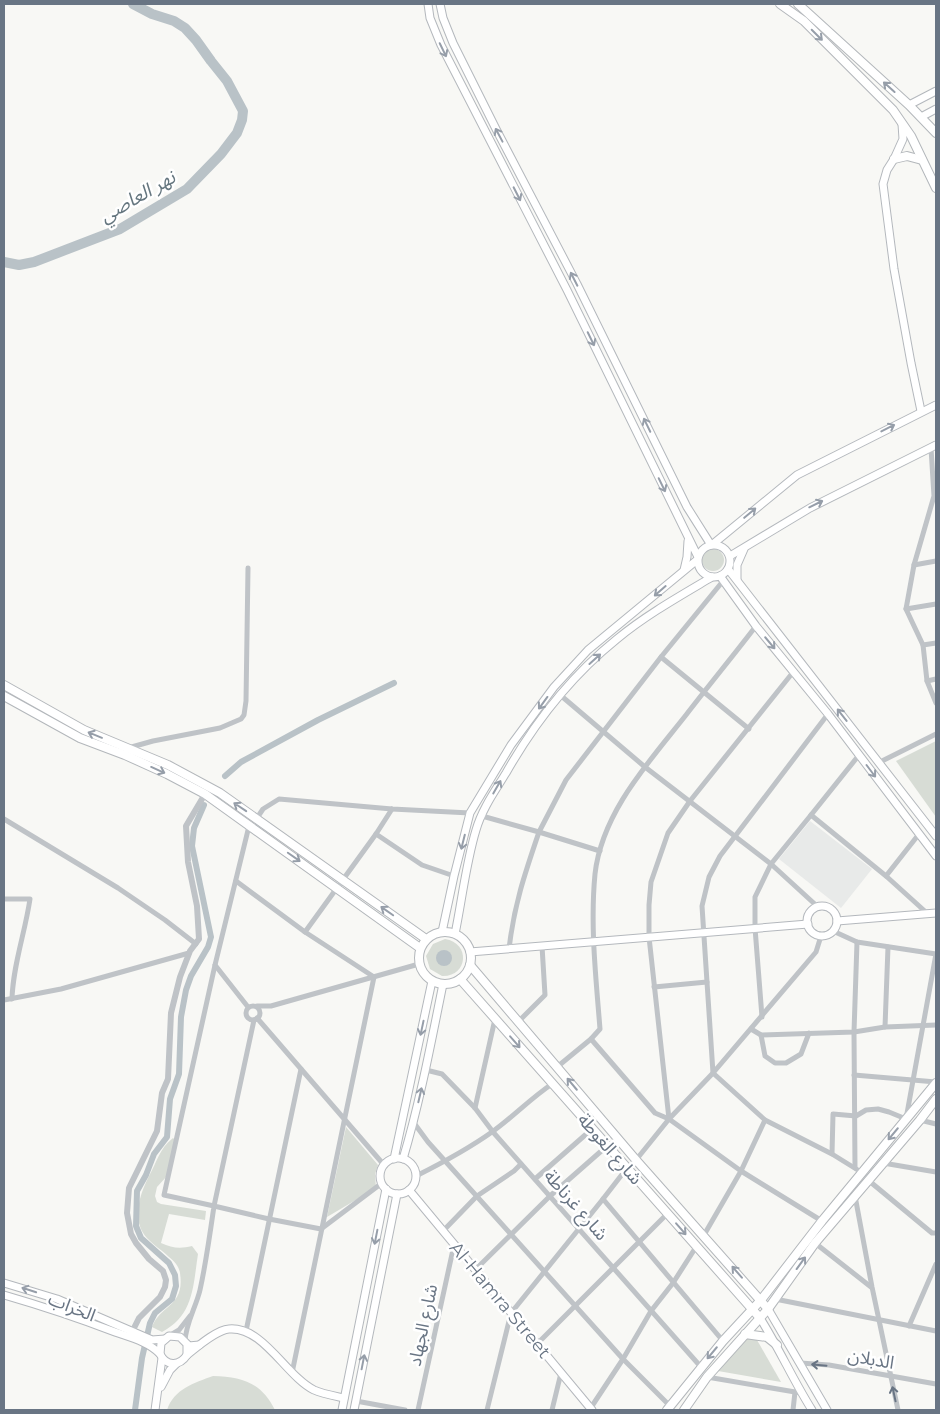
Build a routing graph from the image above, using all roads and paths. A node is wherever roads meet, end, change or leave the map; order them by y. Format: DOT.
graph roads {
  1 [pos="428,4"];
  2 [pos="440,4"];
  3 [pos="780,4"];
  4 [pos="798,4"];
  5 [pos="936,91"];
  6 [pos="909,105"];
  7 [pos="936,109"];
  8 [pos="921,117"];
  9 [pos="902,124"];
  10 [pos="936,133"];
  11 [pos="894,159"];
  12 [pos="922,160"];
  13 [pos="935,185"];
  14 [pos="936,405"];
  15 [pos="921,412"];
  16 [pos="934,446"];
  17 [pos="934,499"];
  18 [pos="688,538"];
  19 [pos="712,544"];
  20 [pos="746,545"];
  21 [pos="730,556"];
  22 [pos="697,558"];
  23 [pos="936,561"];
  24 [pos="914,565"];
  25 [pos="248,568"];
  26 [pos="728,569"];
  27 [pos="684,570"];
  28 [pos="718,578"];
  29 [pos="737,579"];
  30 [pos="936,604"];
  31 [pos="906,609"];
  32 [pos="756,626"];
  33 [pos="936,643"];
  34 [pos="924,645"];
  35 [pos="661,657"];
  36 [pos="794,671"];
  37 [pos="936,679"];
  38 [pos="927,681"];
  39 [pos="4,684"];
  40 [pos="704,692"];
  41 [pos="559,694"];
  42 [pos="4,696"];
  43 [pos="936,703"];
  44 [pos="828,714"];
  45 [pos="749,729"];
  46 [pos="604,732"];
  47 [pos="936,734"];
  48 [pos="127,748"];
  49 [pos="859,755"];
  50 [pos="878,762"];
  51 [pos="645,767"];
  52 [pos="205,794"];
  53 [pos="690,801"];
  54 [pos="392,809"];
  55 [pos="470,813"];
  56 [pos="811,815"];
  57 [pos="482,816"];
  58 [pos="257,818"];
  59 [pos="4,819"];
  60 [pos="249,826"];
  61 [pos="539,832"];
  62 [pos="376,834"];
  63 [pos="919,834"];
  64 [pos="736,836"];
  65 [pos="936,836"];
  66 [pos="600,851"];
  67 [pos="936,856"];
  68 [pos="771,864"];
  69 [pos="454,876"];
  70 [pos="886,876"];
  71 [pos="343,880"];
  72 [pos="236,881"];
  73 [pos="337,888"];
  74 [pos="4,898"];
  75 [pos="818,907"];
  76 [pos="936,913"];
  77 [pos="928,914"];
  78 [pos="837,921"];
  79 [pos="808,924"];
  80 [pos="755,928"];
  81 [pos="833,931"];
  82 [pos="305,932"];
  83 [pos="442,932"];
  84 [pos="703,933"];
  85 [pos="455,934"];
  86 [pos="821,936"];
  87 [pos="649,937"];
  88 [pos="426,939"];
  89 [pos="594,942"];
  90 [pos="857,942"];
  91 [pos="196,944"];
  92 [pos="542,946"];
  93 [pos="888,947"];
  94 [pos="420,948"];
  95 [pos="509,949"];
  96 [pos="470,952"];
  97 [pos="189,953"];
  98 [pos="936,954"];
  99 [pos="419,964"];
  100 [pos="215,965"];
  101 [pos="470,965"];
  102 [pos="374,977"];
  103 [pos="460,979"];
  104 [pos="432,981"];
  105 [pos="707,982"];
  106 [pos="443,984"];
  107 [pos="654,987"];
  108 [pos="12,999"];
  109 [pos="4,1000"];
  110 [pos="257,1006"];
  111 [pos="271,1006"];
  112 [pos="248,1007"];
  113 [pos="762,1017"];
  114 [pos="248,1018"];
  115 [pos="257,1018"];
  116 [pos="496,1019"];
  117 [pos="518,1022"];
  118 [pos="936,1025"];
  119 [pos="922,1026"];
  120 [pos="885,1027"];
  121 [pos="751,1029"];
  122 [pos="251,1032"];
  123 [pos="854,1032"];
  124 [pos="808,1033"];
  125 [pos="760,1035"];
  126 [pos="591,1039"];
  127 [pos="557,1068"];
  128 [pos="301,1069"];
  129 [pos="426,1070"];
  130 [pos="713,1073"];
  131 [pos="854,1075"];
  132 [pos="912,1079"];
  133 [pos="936,1082"];
  134 [pos="552,1084"];
  135 [pos="936,1099"];
  136 [pos="475,1108"];
  137 [pos="856,1116"];
  138 [pos="344,1119"];
  139 [pos="669,1119"];
  140 [pos="906,1119"];
  141 [pos="765,1120"];
  142 [pos="920,1120"];
  143 [pos="414,1123"];
  144 [pos="936,1124"];
  145 [pos="592,1128"];
  146 [pos="493,1132"];
  147 [pos="608,1146"];
  148 [pos="832,1154"];
  149 [pos="394,1159"];
  150 [pos="403,1159"];
  151 [pos="636,1160"];
  152 [pos="446,1162"];
  153 [pos="883,1163"];
  154 [pos="521,1164"];
  155 [pos="384,1165"];
  156 [pos="627,1168"];
  157 [pos="858,1170"];
  158 [pos="742,1171"];
  159 [pos="936,1172"];
  160 [pos="416,1176"];
  161 [pos="535,1179"];
  162 [pos="868,1180"];
  163 [pos="384,1186"];
  164 [pos="409,1190"];
  165 [pos="397,1194"];
  166 [pos="477,1196"];
  167 [pos="550,1196"];
  168 [pos="855,1196"];
  169 [pos="603,1199"];
  170 [pos="214,1206"];
  171 [pos="667,1214"];
  172 [pos="269,1219"];
  173 [pos="822,1221"];
  174 [pos="322,1229"];
  175 [pos="579,1229"];
  176 [pos="443,1232"];
  177 [pos="511,1234"];
  178 [pos="935,1234"];
  179 [pos="704,1235"];
  180 [pos="639,1242"];
  181 [pos="815,1243"];
  182 [pos="454,1245"];
  183 [pos="696,1247"];
  184 [pos="936,1264"];
  185 [pos="613,1268"];
  186 [pos="475,1270"];
  187 [pos="545,1271"];
  188 [pos="4,1283"];
  189 [pos="673,1283"];
  190 [pos="872,1287"];
  191 [pos="4,1295"];
  192 [pos="775,1299"];
  193 [pos="761,1300"];
  194 [pos="575,1306"];
  195 [pos="196,1308"];
  196 [pos="754,1309"];
  197 [pos="768,1309"];
  198 [pos="651,1311"];
  199 [pos="511,1313"];
  200 [pos="760,1318"];
  201 [pos="879,1321"];
  202 [pos="909,1326"];
  203 [pos="246,1331"];
  204 [pos="936,1331"];
  205 [pos="745,1334"];
  206 [pos="136,1335"];
  207 [pos="167,1337"];
  208 [pos="723,1341"];
  209 [pos="150,1343"];
  210 [pos="186,1343"];
  211 [pos="201,1344"];
  212 [pos="537,1344"];
  213 [pos="777,1345"];
  214 [pos="187,1355"];
  215 [pos="161,1356"];
  216 [pos="623,1359"];
  217 [pos="176,1364"];
  218 [pos="800,1364"];
  219 [pos="701,1367"];
  220 [pos="292,1373"];
  221 [pos="561,1373"];
  222 [pos="707,1377"];
  223 [pos="891,1377"];
  224 [pos="936,1384"];
  225 [pos="798,1392"];
  226 [pos="157,1396"];
  227 [pos="344,1398"];
  228 [pos="356,1401"];
  229 [pos="668,1408"];
  230 [pos="155,1410"];
  231 [pos="342,1410"];
  232 [pos="354,1410"];
  233 [pos="405,1410"];
  234 [pos="418,1410"];
  235 [pos="487,1410"];
  236 [pos="552,1410"];
  237 [pos="591,1410"];
  238 [pos="684,1410"];
  239 [pos="793,1410"];
  240 [pos="812,1410"];
  241 [pos="827,1410"];
  242 [pos="898,1410"];
  1 -- 18 [label="main road, one-way"];
  19 -- 2 [label="main road, one-way"];
  3 -- 9 [label="main road, one-way"];
  6 -- 4 [label="main road, one-way"];
  5 -- 6 [label="main road"];
  6 -- 8 [label="main road"];
  7 -- 8 [label="main road"];
  8 -- 10 [label="main road"];
  9 -- 11 [label="main road"];
  9 -- 12 [label="main road"];
  11 -- 12 [label="main road"];
  11 -- 15 [label="main road"];
  12 -- 13 [label="main road"];
  14 -- 15 [label="main road"];
  19 -- 15 [label="main road, one-way"];
  16 -- 17 [label="street"];
  20 -- 16 [label="main road, one-way"];
  17 -- 24 [label="street"];
  18 -- 22 [label="main road"];
  18 -- 27 [label="main road"];
  19 -- 21 [label="main road"];
  19 -- 22 [label="main road"];
  20 -- 21 [label="main road"];
  20 -- 29 [label="main road"];
  21 -- 26 [label="main road"];
  22 -- 27 [label="main road"];
  22 -- 28 [label="main road"];
  23 -- 24 [label="street"];
  24 -- 31 [label="street"];
  25 -- 48 [label="street"];
  26 -- 28 [label="main road"];
  26 -- 29 [label="main road"];
  27 -- 55 [label="main road, one-way"];
  28 -- 32 [label="main road"];
  28 -- 35 [label="street"];
  41 -- 28 [label="main road, one-way"];
  50 -- 29 [label="main road, one-way"];
  30 -- 31 [label="street"];
  31 -- 34 [label="street"];
  32 -- 36 [label="main road, one-way"];
  32 -- 40 [label="street"];
  33 -- 34 [label="street"];
  34 -- 38 [label="street"];
  35 -- 40 [label="street"];
  35 -- 46 [label="street"];
  36 -- 44 [label="main road"];
  36 -- 45 [label="street"];
  37 -- 38 [label="street"];
  38 -- 43 [label="street"];
  48 -- 39 [label="main road, one-way"];
  40 -- 45 [label="street"];
  40 -- 51 [label="street"];
  41 -- 46 [label="street"];
  57 -- 41 [label="main road, one-way"];
  42 -- 52 [label="main road, one-way"];
  44 -- 49 [label="main road"];
  44 -- 64 [label="street"];
  45 -- 53 [label="street"];
  46 -- 51 [label="street"];
  46 -- 61 [label="street"];
  47 -- 50 [label="street"];
  58 -- 48 [label="main road, one-way"];
  49 -- 56 [label="street"];
  49 -- 63 [label="main road, one-way"];
  50 -- 65 [label="main road"];
  51 -- 53 [label="street"];
  51 -- 66 [label="street"];
  52 -- 60 [label="main road"];
  52 -- 91 [label="street"];
  53 -- 64 [label="street"];
  53 -- 87 [label="street"];
  54 -- 55 [label="street"];
  54 -- 58 [label="street"];
  54 -- 62 [label="street"];
  55 -- 69 [label="main road, one-way"];
  56 -- 68 [label="street"];
  56 -- 70 [label="street"];
  57 -- 61 [label="street"];
  57 -- 85 [label="main road"];
  58 -- 71 [label="main road"];
  59 -- 91 [label="street"];
  60 -- 72 [label="street"];
  60 -- 73 [label="main road, one-way"];
  61 -- 66 [label="street"];
  61 -- 95 [label="street"];
  62 -- 69 [label="street"];
  62 -- 71 [label="street"];
  63 -- 67 [label="main road"];
  63 -- 70 [label="street"];
  64 -- 68 [label="street"];
  64 -- 84 [label="street"];
  66 -- 89 [label="street"];
  68 -- 75 [label="street"];
  68 -- 80 [label="street"];
  69 -- 83 [label="main road"];
  70 -- 77 [label="street"];
  71 -- 73 [label="street"];
  88 -- 71 [label="main road, one-way"];
  72 -- 82 [label="street"];
  72 -- 100 [label="street"];
  73 -- 82 [label="street"];
  73 -- 94 [label="main road"];
  74 -- 108 [label="street"];
  75 -- 78 [label="main road"];
  75 -- 79 [label="main road"];
  76 -- 77 [label="main road"];
  77 -- 78 [label="main road"];
  78 -- 81 [label="main road"];
  79 -- 80 [label="main road"];
  79 -- 86 [label="main road"];
  80 -- 84 [label="main road"];
  80 -- 113 [label="street"];
  81 -- 86 [label="main road"];
  81 -- 90 [label="street"];
  82 -- 102 [label="street"];
  83 -- 85 [label="main road"];
  83 -- 88 [label="main road"];
  84 -- 87 [label="main road"];
  84 -- 105 [label="street"];
  85 -- 96 [label="main road"];
  86 -- 113 [label="street"];
  87 -- 89 [label="main road"];
  87 -- 107 [label="street"];
  88 -- 94 [label="main road"];
  89 -- 92 [label="main road"];
  89 -- 126 [label="street"];
  90 -- 93 [label="street"];
  90 -- 123 [label="street"];
  91 -- 97 [label="street"];
  92 -- 95 [label="main road"];
  92 -- 117 [label="street"];
  93 -- 98 [label="street"];
  93 -- 120 [label="street"];
  94 -- 99 [label="main road"];
  95 -- 96 [label="main road"];
  96 -- 101 [label="main road"];
  97 -- 108 [label="street"];
  97 -- 206 [label="street"];
  98 -- 119 [label="street"];
  99 -- 102 [label="street"];
  99 -- 104 [label="main road"];
  100 -- 112 [label="street"];
  100 -- 170 [label="street"];
  101 -- 103 [label="main road"];
  101 -- 117 [label="main road"];
  102 -- 111 [label="street"];
  102 -- 138 [label="street"];
  103 -- 106 [label="main road"];
  103 -- 116 [label="main road, شارع الغوطة"];
  104 -- 106 [label="main road"];
  104 -- 149 [label="main road, one-way"];
  105 -- 107 [label="street"];
  105 -- 130 [label="street"];
  106 -- 129 [label="main road"];
  107 -- 139 [label="street"];
  108 -- 109 [label="street"];
  110 -- 111 [label="street"];
  110 -- 112 [label="street"];
  110 -- 115 [label="street"];
  111 -- 115 [label="street"];
  112 -- 114 [label="street"];
  113 -- 121 [label="street"];
  114 -- 115 [label="street"];
  114 -- 122 [label="street"];
  115 -- 122 [label="street"];
  115 -- 128 [label="street"];
  116 -- 134 [label="main road, شارع الغوطة, one-way"];
  116 -- 136 [label="street"];
  117 -- 127 [label="main road"];
  118 -- 119 [label="street"];
  119 -- 120 [label="street"];
  119 -- 132 [label="street"];
  120 -- 123 [label="street"];
  121 -- 125 [label="street"];
  121 -- 130 [label="street"];
  122 -- 170 [label="street"];
  123 -- 124 [label="street"];
  123 -- 131 [label="street"];
  124 -- 125 [label="street"];
  124 -- 125 [label="street"];
  126 -- 127 [label="street"];
  126 -- 139 [label="street"];
  151 -- 127 [label="main road, one-way"];
  128 -- 138 [label="street"];
  128 -- 172 [label="street"];
  129 -- 136 [label="street, شارع غرناطة"];
  143 -- 129 [label="main road, one-way"];
  130 -- 139 [label="street"];
  130 -- 141 [label="street"];
  131 -- 132 [label="street"];
  131 -- 137 [label="street"];
  132 -- 133 [label="street"];
  132 -- 140 [label="street"];
  133 -- 140 [label="main road"];
  134 -- 145 [label="main road, شارع الغوطة"];
  134 -- 146 [label="street"];
  135 -- 142 [label="main road"];
  136 -- 146 [label="street, شارع غرناطة"];
  137 -- 140 [label="street"];
  137 -- 148 [label="street"];
  137 -- 157 [label="street"];
  138 -- 155 [label="street"];
  138 -- 174 [label="street"];
  139 -- 151 [label="street"];
  139 -- 158 [label="street"];
  140 -- 157 [label="main road, one-way"];
  141 -- 148 [label="street"];
  141 -- 158 [label="street"];
  142 -- 144 [label="street"];
  142 -- 153 [label="main road"];
  143 -- 150 [label="main road"];
  143 -- 152 [label="street"];
  145 -- 147 [label="main road, شارع الغوطة"];
  145 -- 161 [label="street"];
  146 -- 152 [label="street"];
  146 -- 154 [label="street, شارع غرناطة"];
  147 -- 156 [label="main road, شارع الغوطة"];
  147 -- 167 [label="street"];
  148 -- 157 [label="street"];
  149 -- 150 [label="main road"];
  149 -- 155 [label="main road"];
  150 -- 160 [label="main road"];
  151 -- 179 [label="main road"];
  152 -- 160 [label="street"];
  152 -- 166 [label="street"];
  153 -- 159 [label="street"];
  153 -- 162 [label="main road"];
  154 -- 161 [label="street, شارع غرناطة"];
  154 -- 166 [label="street"];
  155 -- 163 [label="main road"];
  156 -- 169 [label="street"];
  156 -- 171 [label="main road, شارع الغوطة"];
  157 -- 173 [label="main road"];
  158 -- 173 [label="street"];
  158 -- 179 [label="street"];
  160 -- 164 [label="main road"];
  161 -- 167 [label="street, شارع غرناطة"];
  162 -- 168 [label="main road"];
  162 -- 178 [label="street"];
  163 -- 165 [label="main road"];
  163 -- 174 [label="street"];
  163 -- 227 [label="main road, one-way"];
  164 -- 165 [label="main road"];
  164 -- 176 [label="main road, Al-Hamra Street"];
  228 -- 165 [label="main road, one-way"];
  166 -- 176 [label="street"];
  166 -- 177 [label="street"];
  167 -- 175 [label="street, شارع غرناطة"];
  167 -- 177 [label="street"];
  168 -- 181 [label="main road"];
  168 -- 190 [label="street"];
  169 -- 175 [label="street"];
  169 -- 180 [label="street"];
  170 -- 172 [label="street"];
  170 -- 195 [label="street"];
  171 -- 180 [label="street"];
  171 -- 183 [label="main road, شارع الغوطة, one-way"];
  172 -- 174 [label="street"];
  172 -- 203 [label="street"];
  173 -- 193 [label="main road"];
  174 -- 220 [label="street"];
  175 -- 185 [label="street, شارع غرناطة"];
  175 -- 187 [label="street"];
  176 -- 182 [label="main road, Al-Hamra Street"];
  177 -- 186 [label="street"];
  177 -- 187 [label="street"];
  193 -- 179 [label="main road, one-way"];
  180 -- 185 [label="street"];
  180 -- 189 [label="street"];
  181 -- 190 [label="street"];
  192 -- 181 [label="main road, one-way"];
  182 -- 186 [label="main road, Al-Hamra Street"];
  182 -- 234 [label="street, شارع الجهاد"];
  183 -- 189 [label="street"];
  183 -- 196 [label="main road, شارع الغوطة"];
  184 -- 202 [label="street"];
  185 -- 194 [label="street"];
  185 -- 198 [label="street, شارع غرناطة"];
  186 -- 199 [label="main road, Al-Hamra Street"];
  187 -- 194 [label="street"];
  187 -- 199 [label="street"];
  206 -- 188 [label="main road, الخراب, one-way"];
  189 -- 198 [label="street"];
  189 -- 208 [label="street"];
  190 -- 201 [label="street"];
  191 -- 206 [label="main road"];
  192 -- 197 [label="main road"];
  192 -- 201 [label="street"];
  193 -- 196 [label="main road"];
  193 -- 197 [label="main road"];
  194 -- 212 [label="street"];
  194 -- 216 [label="street"];
  195 -- 207 [label="street"];
  195 -- 210 [label="street"];
  196 -- 200 [label="main road, شارع الغوطة"];
  196 -- 208 [label="main road"];
  197 -- 200 [label="main road"];
  197 -- 218 [label="main road"];
  198 -- 216 [label="street"];
  198 -- 219 [label="street, شارع غرناطة"];
  199 -- 212 [label="main road, Al-Hamra Street"];
  199 -- 235 [label="street"];
  200 -- 205 [label="main road"];
  200 -- 213 [label="main road"];
  201 -- 202 [label="street"];
  201 -- 223 [label="street"];
  202 -- 204 [label="street"];
  203 -- 211 [label="main road"];
  203 -- 220 [label="main road"];
  205 -- 213 [label="main road"];
  205 -- 222 [label="main road"];
  206 -- 209 [label="main road"];
  207 -- 209 [label="main road"];
  207 -- 210 [label="main road"];
  207 -- 215 [label="main road"];
  208 -- 219 [label="main road, one-way"];
  209 -- 215 [label="main road"];
  210 -- 211 [label="main road"];
  210 -- 214 [label="main road"];
  211 -- 214 [label="main road"];
  212 -- 221 [label="main road, Al-Hamra Street"];
  213 -- 225 [label="main road"];
  214 -- 217 [label="main road"];
  215 -- 217 [label="main road"];
  215 -- 226 [label="main road"];
  216 -- 229 [label="street"];
  216 -- 237 [label="street"];
  217 -- 226 [label="main road"];
  223 -- 218 [label="street, الدبلان, one-way"];
  218 -- 241 [label="main road"];
  219 -- 229 [label="main road"];
  220 -- 227 [label="main road"];
  221 -- 236 [label="street"];
  221 -- 237 [label="main road, Al-Hamra Street"];
  222 -- 225 [label="street"];
  222 -- 238 [label="main road"];
  223 -- 224 [label="street, الدبلان"];
  242 -- 223 [label="street, one-way"];
  225 -- 239 [label="street"];
  225 -- 240 [label="main road"];
  226 -- 230 [label="main road"];
  227 -- 231 [label="main road"];
  228 -- 232 [label="main road"];
  228 -- 233 [label="street"];
}
